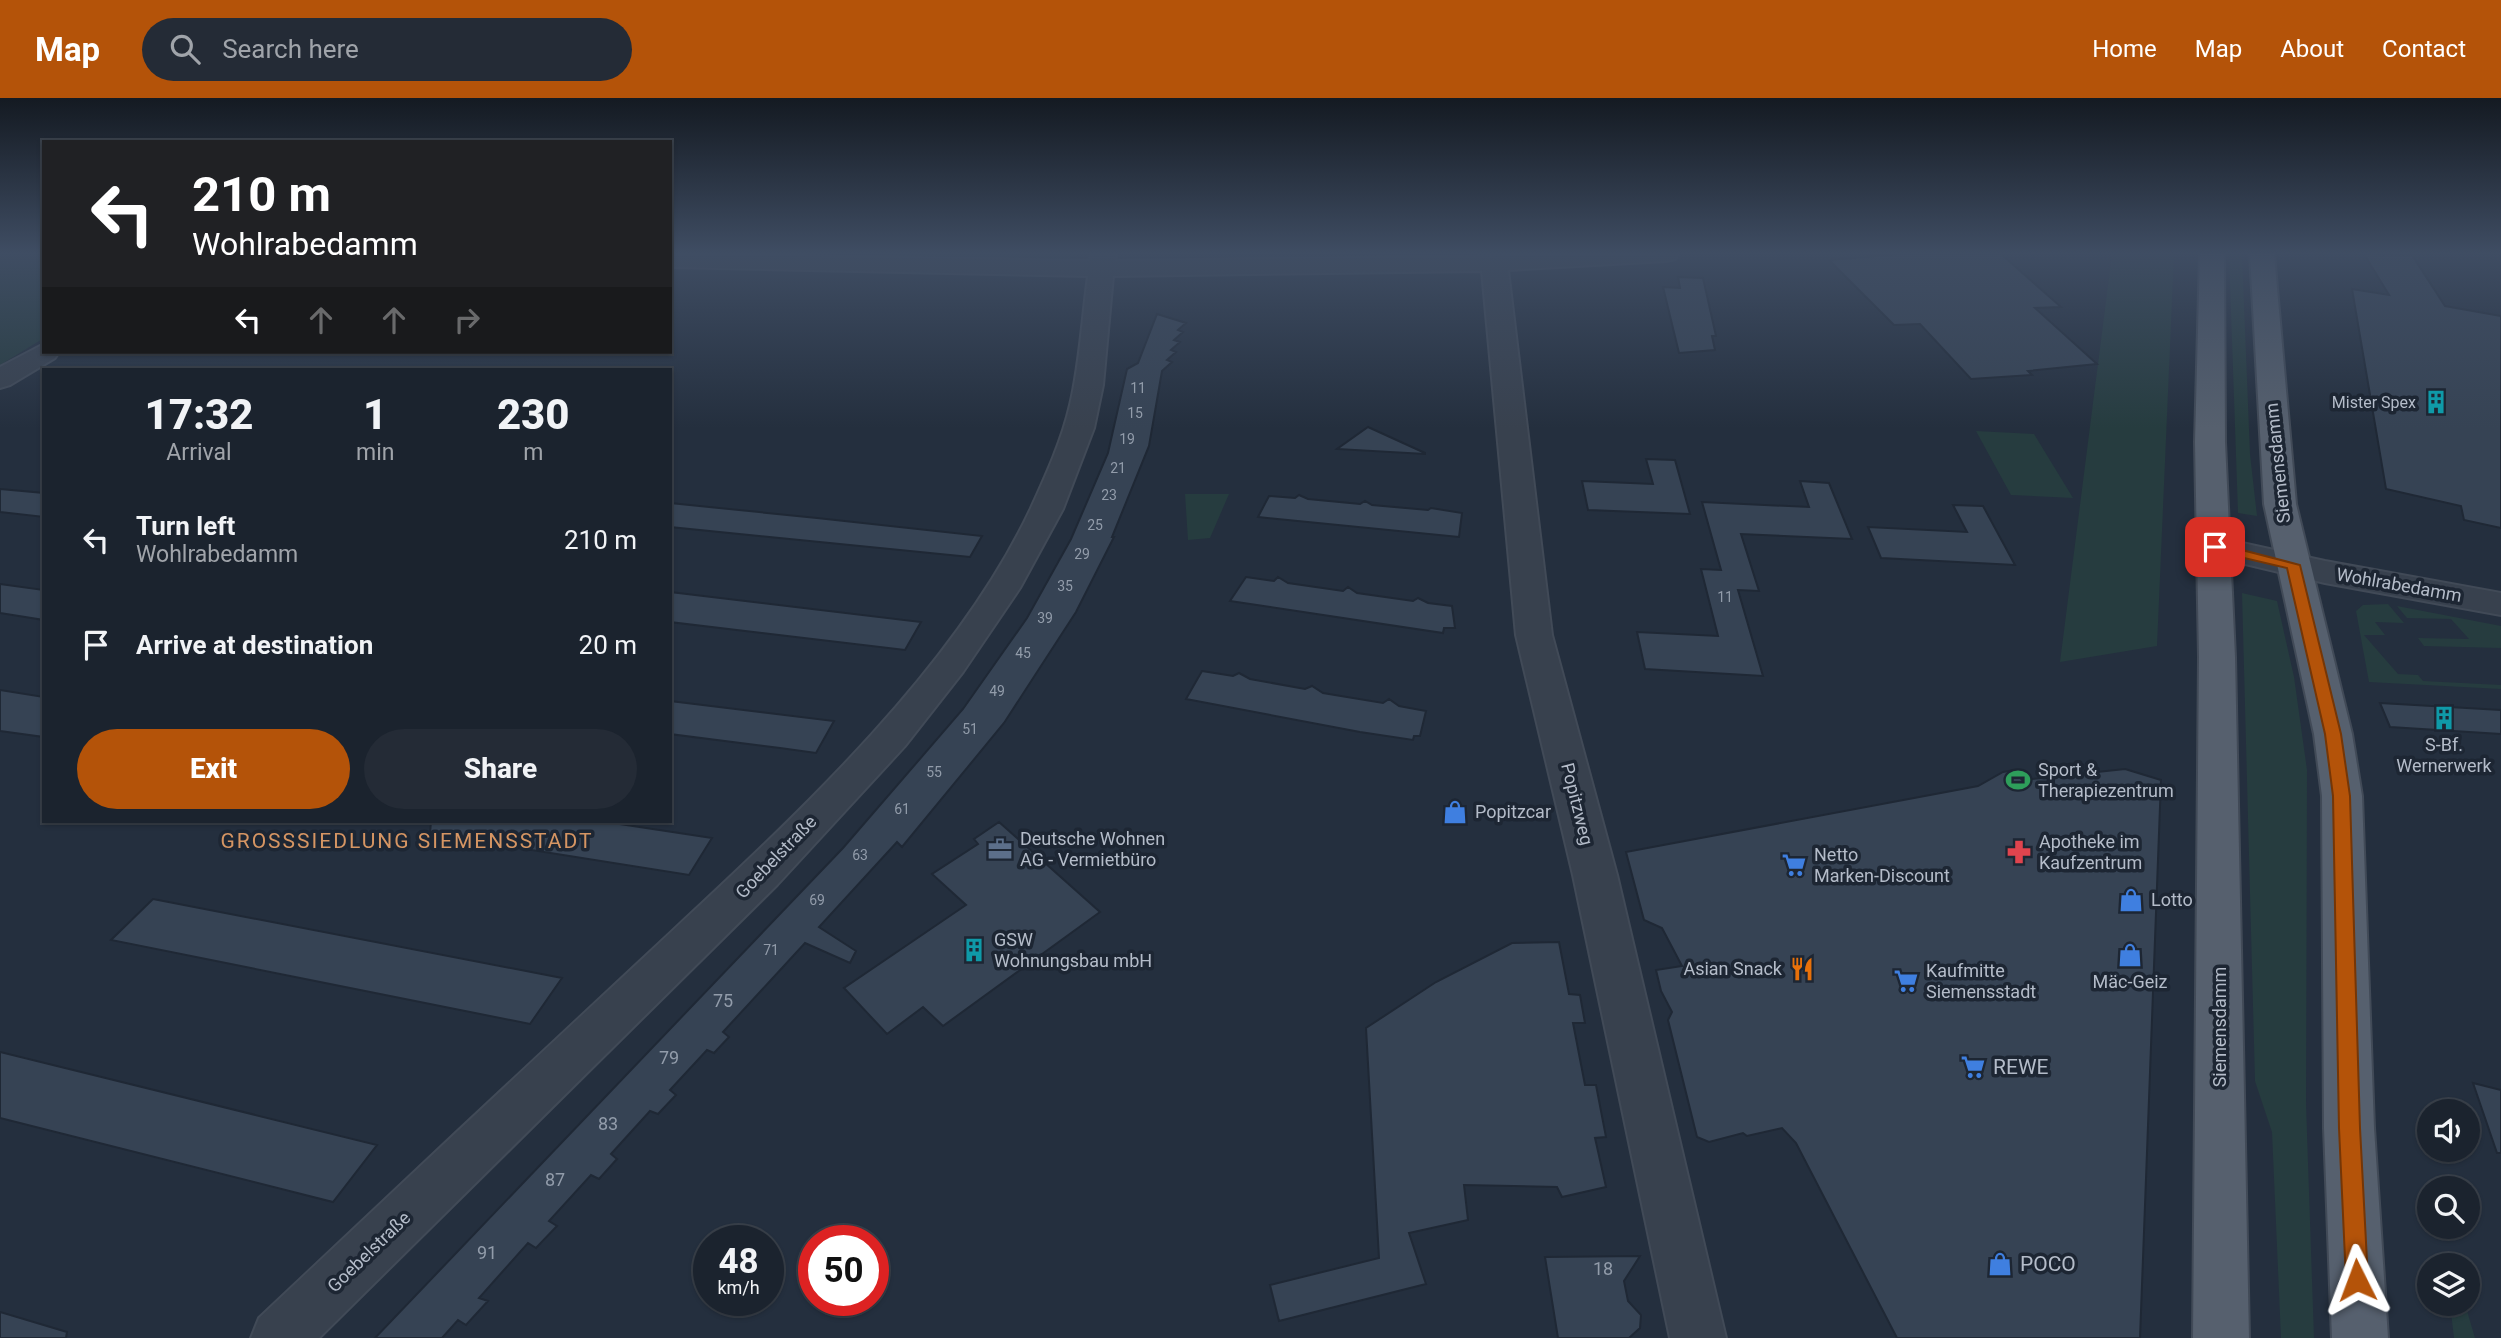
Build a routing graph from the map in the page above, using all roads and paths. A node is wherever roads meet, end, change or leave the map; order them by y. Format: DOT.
graph roads {
  1 [pos="1098,312"];
  2 [pos="1499,312"];
  3 [pos="2211,312"];
  4 [pos="2266,312"];
  5 [pos="42,354"];
  6 [pos="0,379"];
  7 [pos="2215,547"];
  8 [pos="2293,565"];
  9 [pos="2501,604"];
  10 [pos="279,1338"];
  11 [pos="1698,1338"];
  12 [pos="2221,1338"];
  13 [pos="2360,1338"];
  1 -- 10 [label="street, Goebelstraße"];
  2 -- 11 [label="street, Popitzweg"];
  3 -- 7 [label="main road, Siemensdamm"];
  4 -- 8 [label="main road, Siemensdamm"];
  5 -- 6 [label="street"];
  7 -- 8 [label="street, Wohlrabedamm"];
  7 -- 12 [label="main road, Siemensdamm"];
  8 -- 9 [label="street, Wohlrabedamm"];
  8 -- 13 [label="main road, Siemensdamm"];
}
